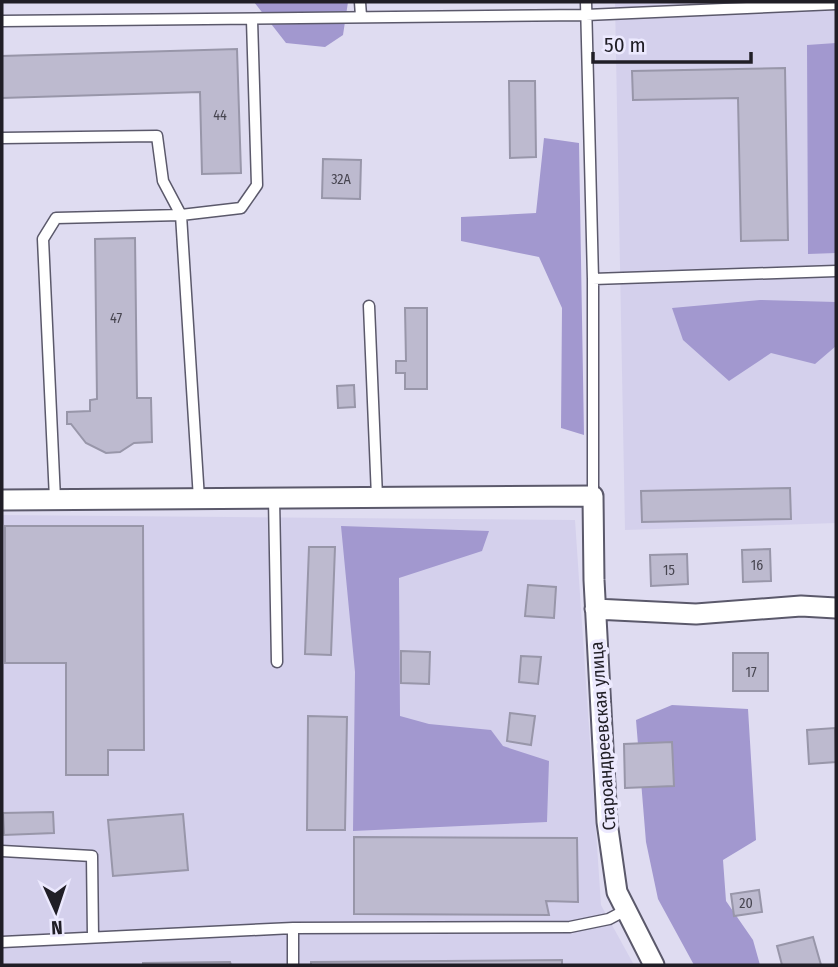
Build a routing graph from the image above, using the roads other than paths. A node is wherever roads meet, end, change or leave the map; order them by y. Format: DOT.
graph roads {
  1 [pos="360,2"];
  2 [pos="586,2"];
  3 [pos="836,4"];
  4 [pos="586,15"];
  5 [pos="361,16"];
  6 [pos="252,20"];
  7 [pos="2,21"];
  8 [pos="2,138"];
  9 [pos="181,215"];
  10 [pos="836,271"];
  11 [pos="593,279"];
  12 [pos="369,306"];
  13 [pos="593,496"];
  14 [pos="377,497"];
  15 [pos="274,498"];
  16 [pos="55,499"];
  17 [pos="200,499"];
  18 [pos="2,500"];
  19 [pos="836,608"];
  20 [pos="595,609"];
  21 [pos="277,662"];
  22 [pos="2,851"];
  23 [pos="626,910"];
  24 [pos="293,928"];
  25 [pos="93,937"];
  26 [pos="2,942"];
  27 [pos="293,965"];
  28 [pos="654,965"];
  1 -- 5 [label="lane"];
  2 -- 4 [label="lane"];
  3 -- 4 [label="lane"];
  4 -- 5 [label="lane"];
  4 -- 11 [label="lane"];
  5 -- 6 [label="lane"];
  6 -- 7 [label="lane"];
  6 -- 9 [label="lane"];
  8 -- 9 [label="lane"];
  9 -- 16 [label="lane"];
  9 -- 17 [label="lane"];
  10 -- 11 [label="lane"];
  11 -- 13 [label="lane"];
  12 -- 14 [label="lane"];
  13 -- 14 [label="street"];
  13 -- 20 [label="street, Староандреевская улица"];
  14 -- 15 [label="street"];
  15 -- 17 [label="street"];
  15 -- 21 [label="lane"];
  16 -- 17 [label="street"];
  16 -- 18 [label="street"];
  19 -- 20 [label="street"];
  20 -- 23 [label="street, Староандреевская улица"];
  22 -- 25 [label="lane"];
  23 -- 24 [label="lane"];
  23 -- 28 [label="street, Староандреевская улица"];
  24 -- 25 [label="lane"];
  24 -- 27 [label="lane"];
  25 -- 26 [label="lane"];
}
